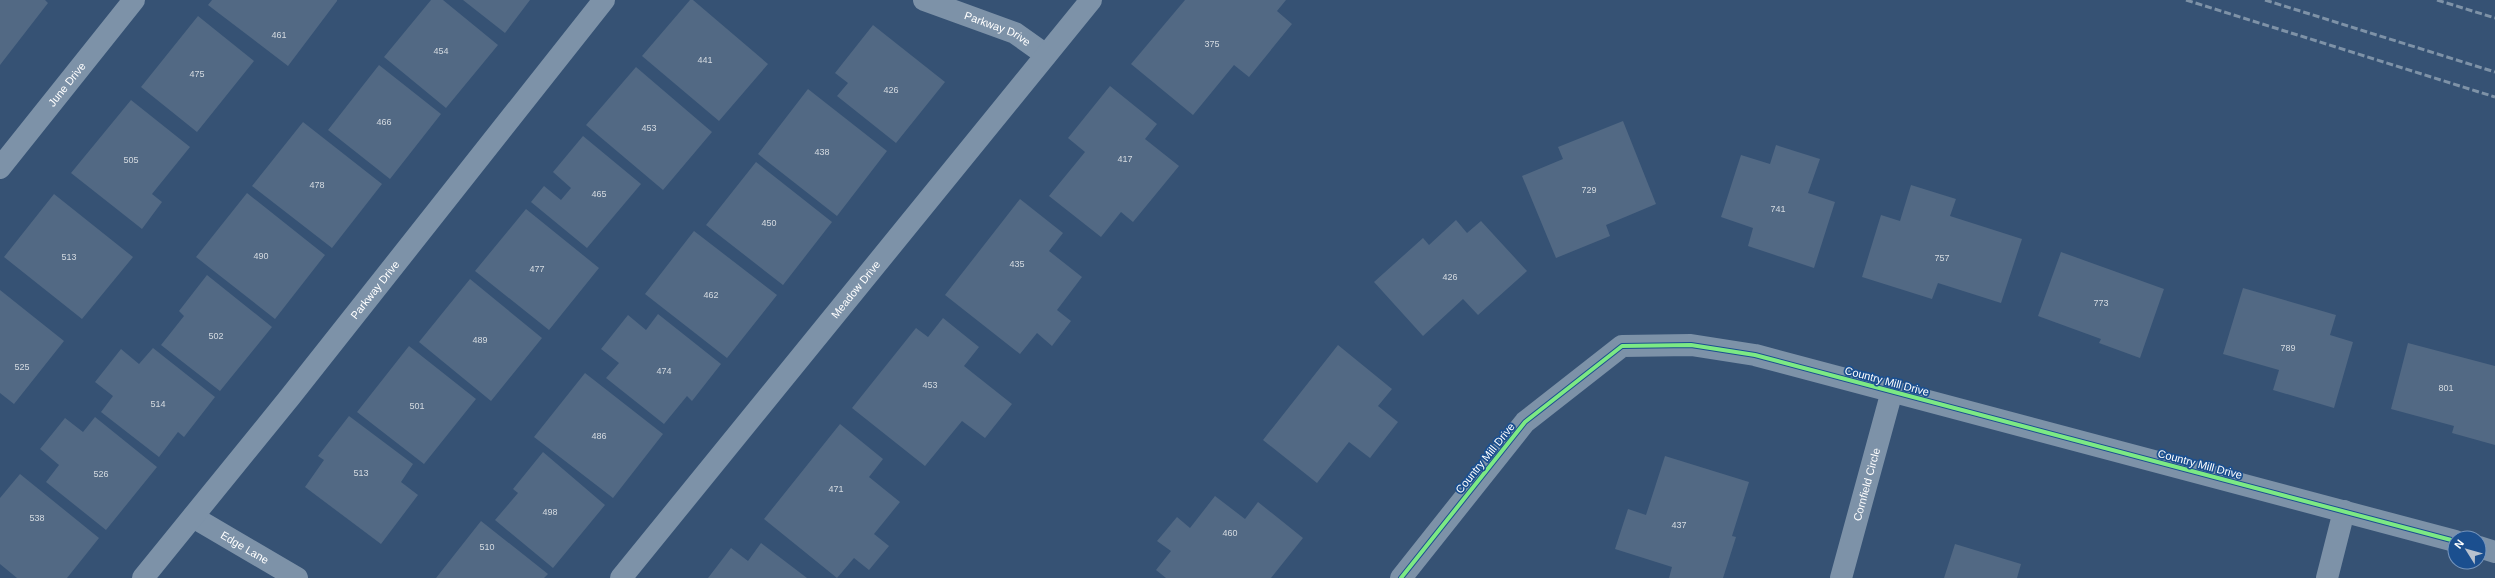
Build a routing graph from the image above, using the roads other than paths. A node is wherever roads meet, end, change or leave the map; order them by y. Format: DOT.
graph roads {
  1 [pos="134,0"];
  2 [pos="604,0"];
  3 [pos="924,0"];
  4 [pos="1091,0"];
  5 [pos="1046,55"];
  6 [pos="0,168"];
  7 [pos="1892,391"];
  8 [pos="2344,511"];
  9 [pos="193,517"];
  10 [pos="2447,539"];
  11 [pos="143,578"];
  12 [pos="297,578"];
  13 [pos="621,578"];
  14 [pos="1401,578"];
  15 [pos="1841,578"];
  16 [pos="2326,578"];
  1 -- 6 [label="street, June Drive"];
  2 -- 9 [label="street, Parkway Drive"];
  3 -- 5 [label="street, Parkway Drive"];
  4 -- 5 [label="street, Meadow Drive"];
  5 -- 13 [label="street, Meadow Drive"];
  7 -- 8 [label="street, Country Mill Drive"];
  7 -- 14 [label="street, Country Mill Drive"];
  7 -- 15 [label="street, Cornfield Circle"];
  8 -- 10 [label="street, Country Mill Drive"];
  8 -- 16 [label="street"];
  9 -- 11 [label="street, Parkway Drive"];
  9 -- 12 [label="street, Edge Lane"];
}
